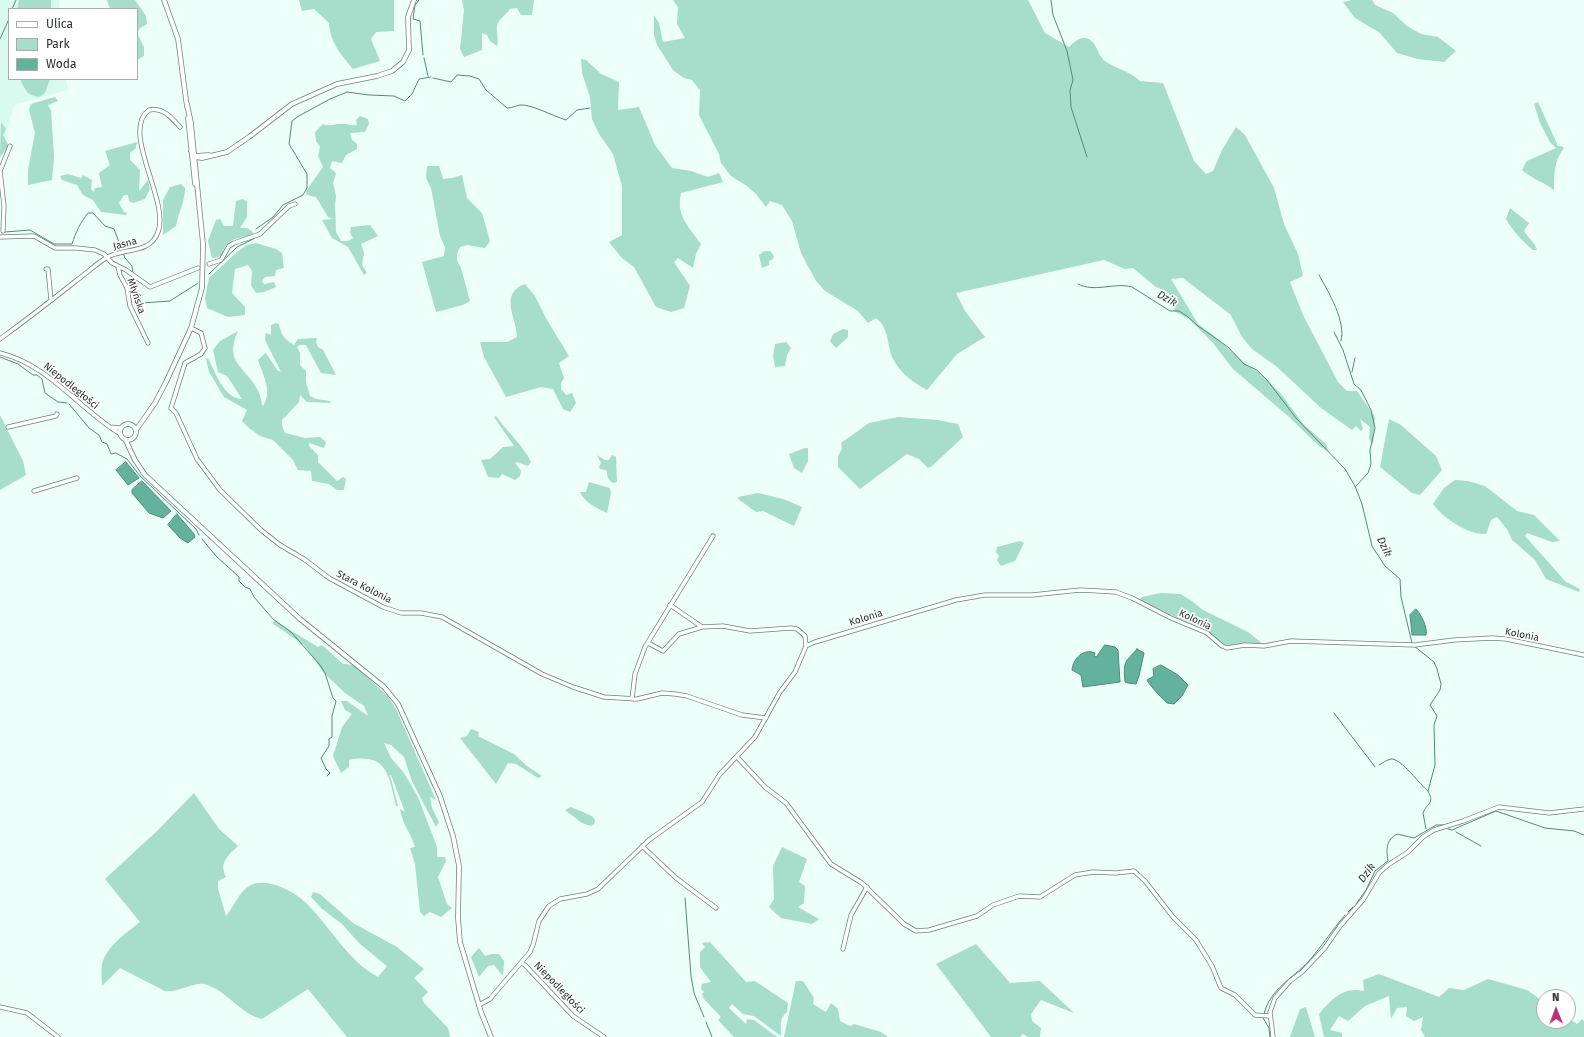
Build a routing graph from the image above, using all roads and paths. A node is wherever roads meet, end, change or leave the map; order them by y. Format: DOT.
graph roads {
  1 [pos="164,0"];
  2 [pos="414,0"];
  3 [pos="180,128"];
  4 [pos="10,146"];
  5 [pos="192,151"];
  6 [pos="197,155"];
  7 [pos="216,155"];
  8 [pos="204,158"];
  9 [pos="192,162"];
  10 [pos="196,169"];
  11 [pos="198,196"];
  12 [pos="295,204"];
  13 [pos="3,231"];
  14 [pos="0,237"];
  15 [pos="107,257"];
  16 [pos="209,264"];
  17 [pos="118,267"];
  18 [pos="198,268"];
  19 [pos="46,269"];
  20 [pos="52,300"];
  21 [pos="191,328"];
  22 [pos="0,339"];
  23 [pos="148,343"];
  24 [pos="0,352"];
  25 [pos="57,414"];
  26 [pos="142,420"];
  27 [pos="132,425"];
  28 [pos="107,426"];
  29 [pos="8,427"];
  30 [pos="120,428"];
  31 [pos="136,430"];
  32 [pos="119,433"];
  33 [pos="133,439"];
  34 [pos="126,441"];
  35 [pos="132,451"];
  36 [pos="77,478"];
  37 [pos="34,491"];
  38 [pos="713,536"];
  39 [pos="670,606"];
  40 [pos="702,627"];
  41 [pos="648,643"];
  42 [pos="806,646"];
  43 [pos="1584,655"];
  44 [pos="632,699"];
  45 [pos="766,718"];
  46 [pos="737,757"];
  47 [pos="1584,810"];
  48 [pos="642,846"];
  49 [pos="867,887"];
  50 [pos="716,908"];
  51 [pos="843,949"];
  52 [pos="521,963"];
  53 [pos="479,1005"];
  54 [pos="0,1007"];
  55 [pos="1270,1016"];
  56 [pos="58,1037"];
  57 [pos="491,1037"];
  58 [pos="604,1037"];
  59 [pos="1273,1037"];
  1 -- 5 [label="main road"];
  2 -- 7 [label="main road"];
  3 -- 15 [label="street, Jasna"];
  4 -- 13 [label="street"];
  5 -- 6 [label="main road"];
  5 -- 9 [label="main road"];
  6 -- 7 [label="main road"];
  6 -- 8 [label="main road"];
  6 -- 9 [label="main road"];
  6 -- 10 [label="main road"];
  7 -- 8 [label="main road"];
  8 -- 10 [label="main road"];
  9 -- 11 [label="main road"];
  10 -- 11 [label="main road"];
  11 -- 21 [label="main road"];
  12 -- 16 [label="street"];
  14 -- 15 [label="street, Młyńska"];
  15 -- 17 [label="street, Młyńska"];
  15 -- 20 [label="street, Jasna"];
  17 -- 18 [label="street"];
  17 -- 23 [label="street, Młyńska"];
  19 -- 20 [label="street"];
  20 -- 22 [label="street, Jasna"];
  21 -- 26 [label="main road"];
  21 -- 44 [label="street, Stara Kolonia"];
  24 -- 28 [label="street, Niepodległości"];
  25 -- 29 [label="street"];
  26 -- 27 [label="main road"];
  26 -- 31 [label="main road"];
  27 -- 30 [label="main road"];
  27 -- 31 [label="main road"];
  28 -- 30 [label="street"];
  28 -- 32 [label="street, Niepodległości"];
  30 -- 32 [label="main road"];
  31 -- 33 [label="main road"];
  32 -- 34 [label="main road"];
  33 -- 34 [label="main road"];
  33 -- 35 [label="main road"];
  34 -- 35 [label="main road"];
  35 -- 53 [label="main road"];
  36 -- 37 [label="street"];
  38 -- 39 [label="street"];
  39 -- 40 [label="street"];
  39 -- 41 [label="street"];
  40 -- 41 [label="street"];
  40 -- 42 [label="street"];
  41 -- 44 [label="street"];
  42 -- 43 [label="street, Kolonia"];
  42 -- 45 [label="street"];
  44 -- 45 [label="street, Stara Kolonia"];
  45 -- 46 [label="street"];
  46 -- 48 [label="street"];
  46 -- 49 [label="street"];
  47 -- 55 [label="street"];
  48 -- 50 [label="street"];
  48 -- 52 [label="street, Niepodległości"];
  49 -- 51 [label="street"];
  49 -- 55 [label="street"];
  52 -- 53 [label="street"];
  52 -- 58 [label="street, Niepodległości"];
  53 -- 57 [label="main road"];
  54 -- 56 [label="street"];
  55 -- 59 [label="street"];
}
